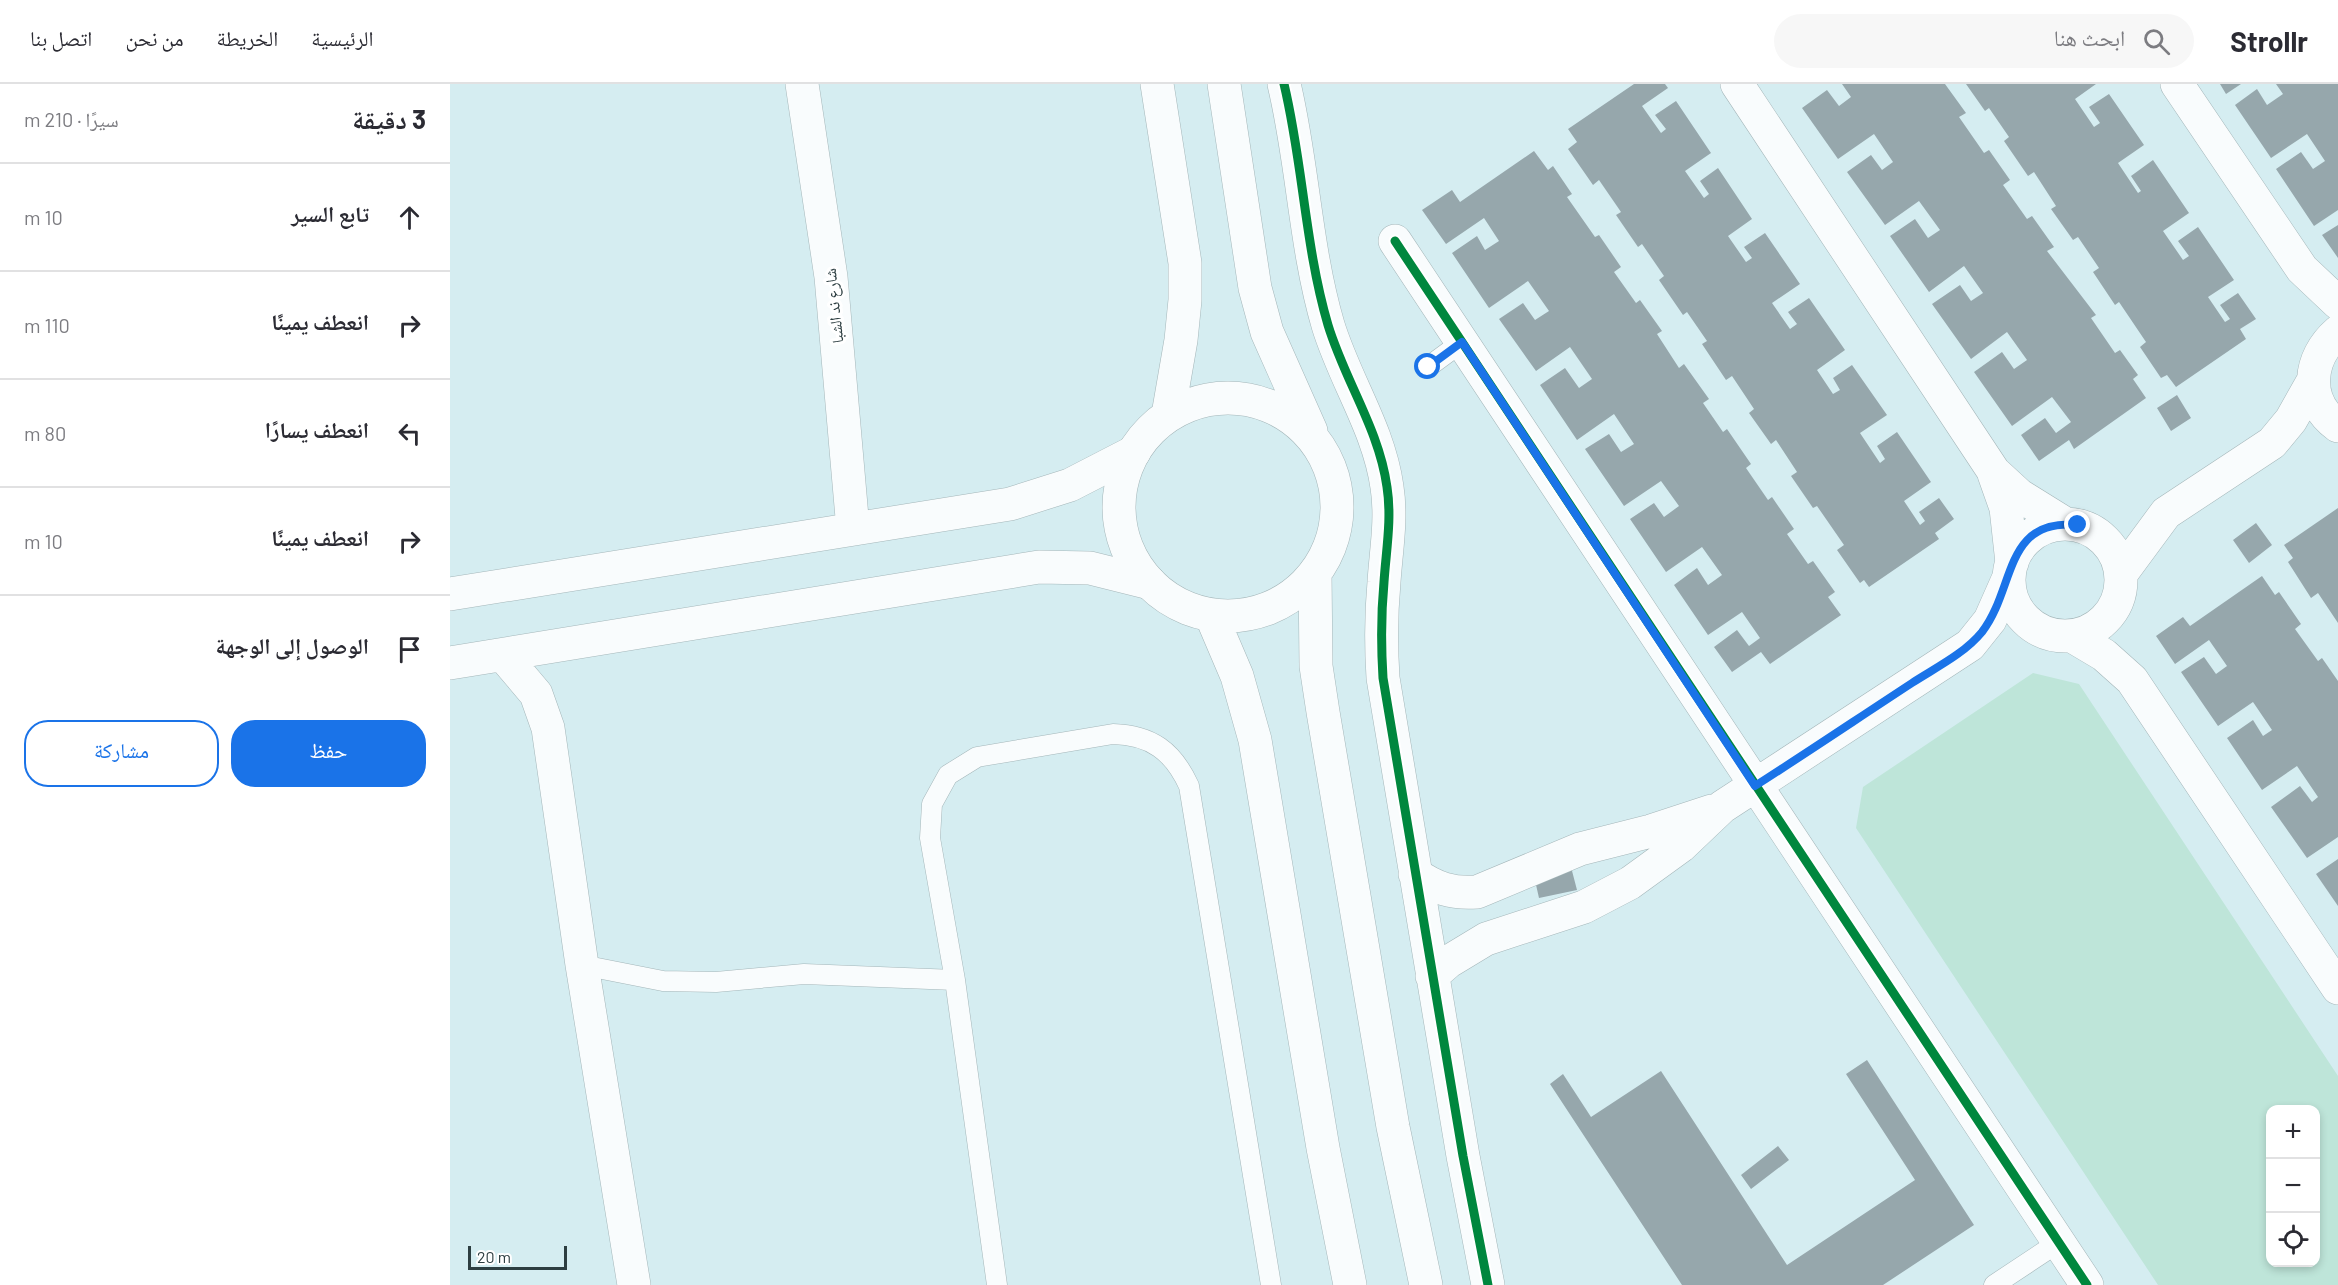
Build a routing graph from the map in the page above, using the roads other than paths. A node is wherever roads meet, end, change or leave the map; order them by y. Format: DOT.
graph roads {
  1 [pos="802,84"];
  2 [pos="1157,84"];
  3 [pos="1224,84"];
  4 [pos="1284,84"];
  5 [pos="1737,84"];
  6 [pos="2177,84"];
  7 [pos="1395,241"];
  8 [pos="2302,269"];
  9 [pos="2338,303"];
  10 [pos="1462,342"];
  11 [pos="2324,355"];
  12 [pos="1428,367"];
  13 [pos="1168,415"];
  14 [pos="2338,428"];
  15 [pos="1315,441"];
  16 [pos="2272,443"];
  17 [pos="1134,452"];
  18 [pos="1994,472"];
  19 [pos="2166,513"];
  20 [pos="2078,527"];
  21 [pos="853,529"];
  22 [pos="2010,570"];
  23 [pos="1315,573"];
  24 [pos="2121,574"];
  25 [pos="1150,583"];
  26 [pos="450,594"];
  27 [pos="2110,614"];
  28 [pos="1210,615"];
  29 [pos="2059,634"];
  30 [pos="1970,645"];
  31 [pos="503,655"];
  32 [pos="450,663"];
  33 [pos="2132,680"];
  34 [pos="1755,786"];
  35 [pos="1722,807"];
  36 [pos="1598,844"];
  37 [pos="1414,874"];
  38 [pos="1614,891"];
  39 [pos="582,965"];
  40 [pos="1432,976"];
  41 [pos="955,980"];
  42 [pos="2338,988"];
  43 [pos="2059,1242"];
  44 [pos="634,1285"];
  45 [pos="997,1285"];
  46 [pos="1270,1285"];
  47 [pos="1350,1285"];
  48 [pos="1426,1285"];
  49 [pos="1488,1285"];
  50 [pos="1994,1285"];
  51 [pos="2087,1285"];
  1 -- 21 [label="street, شارع ند الشبا"];
  2 -- 13 [label="street"];
  3 -- 15 [label="street"];
  4 -- 37 [label="street"];
  5 -- 18 [label="street"];
  6 -- 8 [label="street"];
  7 -- 10 [label="street"];
  8 -- 9 [label="street"];
  8 -- 11 [label="street"];
  10 -- 12 [label="lane"];
  10 -- 34 [label="street"];
  11 -- 14 [label="street"];
  11 -- 16 [label="street"];
  13 -- 15 [label="street"];
  13 -- 17 [label="street"];
  14 -- 16 [label="street"];
  15 -- 23 [label="street"];
  16 -- 19 [label="street"];
  17 -- 21 [label="street"];
  17 -- 25 [label="street"];
  18 -- 20 [label="street"];
  18 -- 22 [label="street"];
  19 -- 20 [label="street"];
  19 -- 24 [label="street"];
  20 -- 22 [label="street"];
  20 -- 24 [label="street"];
  21 -- 26 [label="street"];
  22 -- 29 [label="street"];
  22 -- 30 [label="street"];
  23 -- 28 [label="street"];
  23 -- 48 [label="street"];
  24 -- 27 [label="street"];
  25 -- 28 [label="street"];
  25 -- 31 [label="street"];
  27 -- 29 [label="street"];
  27 -- 33 [label="street"];
  28 -- 47 [label="street"];
  29 -- 30 [label="street"];
  29 -- 33 [label="street"];
  30 -- 34 [label="street"];
  31 -- 32 [label="street"];
  31 -- 39 [label="street"];
  33 -- 42 [label="street"];
  34 -- 35 [label="street"];
  34 -- 43 [label="street"];
  35 -- 36 [label="street"];
  35 -- 38 [label="street"];
  36 -- 37 [label="street"];
  36 -- 38 [label="street"];
  37 -- 40 [label="street"];
  38 -- 40 [label="street"];
  39 -- 41 [label="lane"];
  39 -- 44 [label="street"];
  40 -- 49 [label="street"];
  41 -- 45 [label="lane"];
  41 -- 46 [label="lane"];
  43 -- 50 [label="lane"];
  43 -- 51 [label="street"];
}
